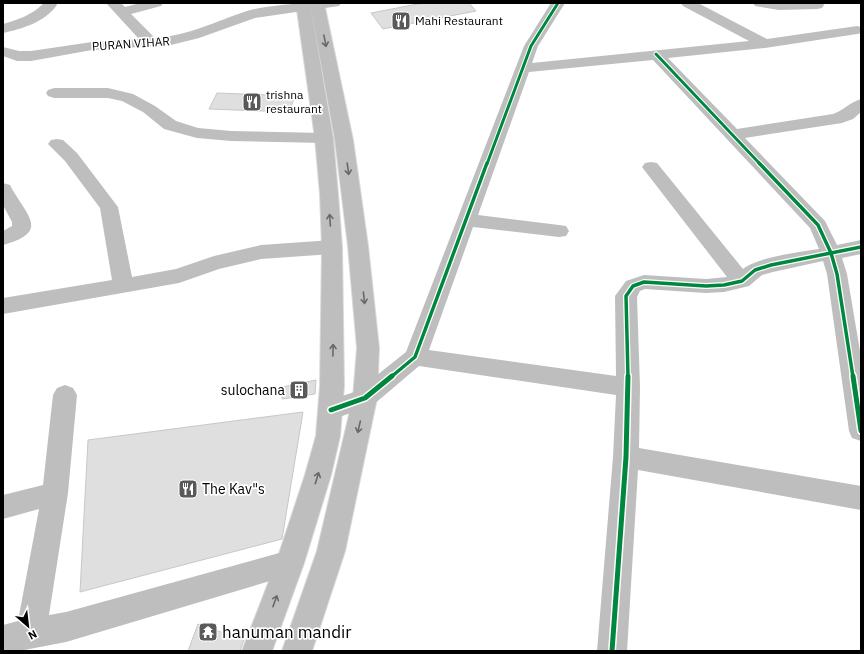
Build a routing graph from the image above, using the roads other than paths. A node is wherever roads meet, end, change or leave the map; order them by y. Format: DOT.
graph roads {
  1 [pos="49,3"];
  2 [pos="156,3"];
  3 [pos="558,3"];
  4 [pos="688,3"];
  5 [pos="760,3"];
  6 [pos="315,4"];
  7 [pos="817,5"];
  8 [pos="117,8"];
  9 [pos="3,29"];
  10 [pos="857,30"];
  11 [pos="152,43"];
  12 [pos="765,44"];
  13 [pos="3,51"];
  14 [pos="656,54"];
  15 [pos="524,68"];
  16 [pos="54,93"];
  17 [pos="861,104"];
  18 [pos="732,134"];
  19 [pos="324,138"];
  20 [pos="57,144"];
  21 [pos="651,167"];
  22 [pos="3,189"];
  23 [pos="467,220"];
  24 [pos="559,231"];
  25 [pos="3,238"];
  26 [pos="332,247"];
  27 [pos="861,247"];
  28 [pos="831,253"];
  29 [pos="742,281"];
  30 [pos="123,286"];
  31 [pos="3,306"];
  32 [pos="415,357"];
  33 [pos="628,387"];
  34 [pos="65,395"];
  35 [pos="365,398"];
  36 [pos="331,410"];
  37 [pos="861,431"];
  38 [pos="626,457"];
  39 [pos="55,493"];
  40 [pos="861,498"];
  41 [pos="3,506"];
  42 [pos="290,563"];
  43 [pos="30,633"];
  44 [pos="3,640"];
  45 [pos="257,651"];
  46 [pos="297,651"];
  47 [pos="612,651"];
  1 -- 9 [label="street"];
  2 -- 8 [label="street"];
  3 -- 15 [label="street"];
  4 -- 12 [label="street"];
  5 -- 7 [label="street"];
  6 -- 11 [label="street, PURAN VIHAR"];
  6 -- 19 [label="street"];
  6 -- 35 [label="street, one-way"];
  8 -- 11 [label="street"];
  10 -- 12 [label="street"];
  11 -- 13 [label="street, PURAN VIHAR"];
  12 -- 14 [label="street"];
  14 -- 15 [label="street"];
  14 -- 18 [label="street"];
  15 -- 23 [label="street"];
  16 -- 19 [label="street"];
  17 -- 18 [label="street"];
  18 -- 28 [label="street"];
  26 -- 19 [label="street, one-way"];
  20 -- 30 [label="street"];
  21 -- 29 [label="street"];
  22 -- 25 [label="street"];
  23 -- 24 [label="street"];
  23 -- 32 [label="street"];
  26 -- 30 [label="street"];
  36 -- 26 [label="street, one-way"];
  27 -- 28 [label="street"];
  28 -- 29 [label="street"];
  28 -- 37 [label="street"];
  29 -- 33 [label="street"];
  30 -- 31 [label="street"];
  32 -- 33 [label="street"];
  32 -- 35 [label="street"];
  33 -- 38 [label="street"];
  34 -- 39 [label="street"];
  35 -- 36 [label="street"];
  35 -- 46 [label="street, one-way"];
  42 -- 36 [label="street, one-way"];
  38 -- 40 [label="street"];
  38 -- 47 [label="street"];
  39 -- 41 [label="street"];
  39 -- 43 [label="street"];
  42 -- 43 [label="street"];
  45 -- 42 [label="street, one-way"];
  43 -- 44 [label="street"];
}
